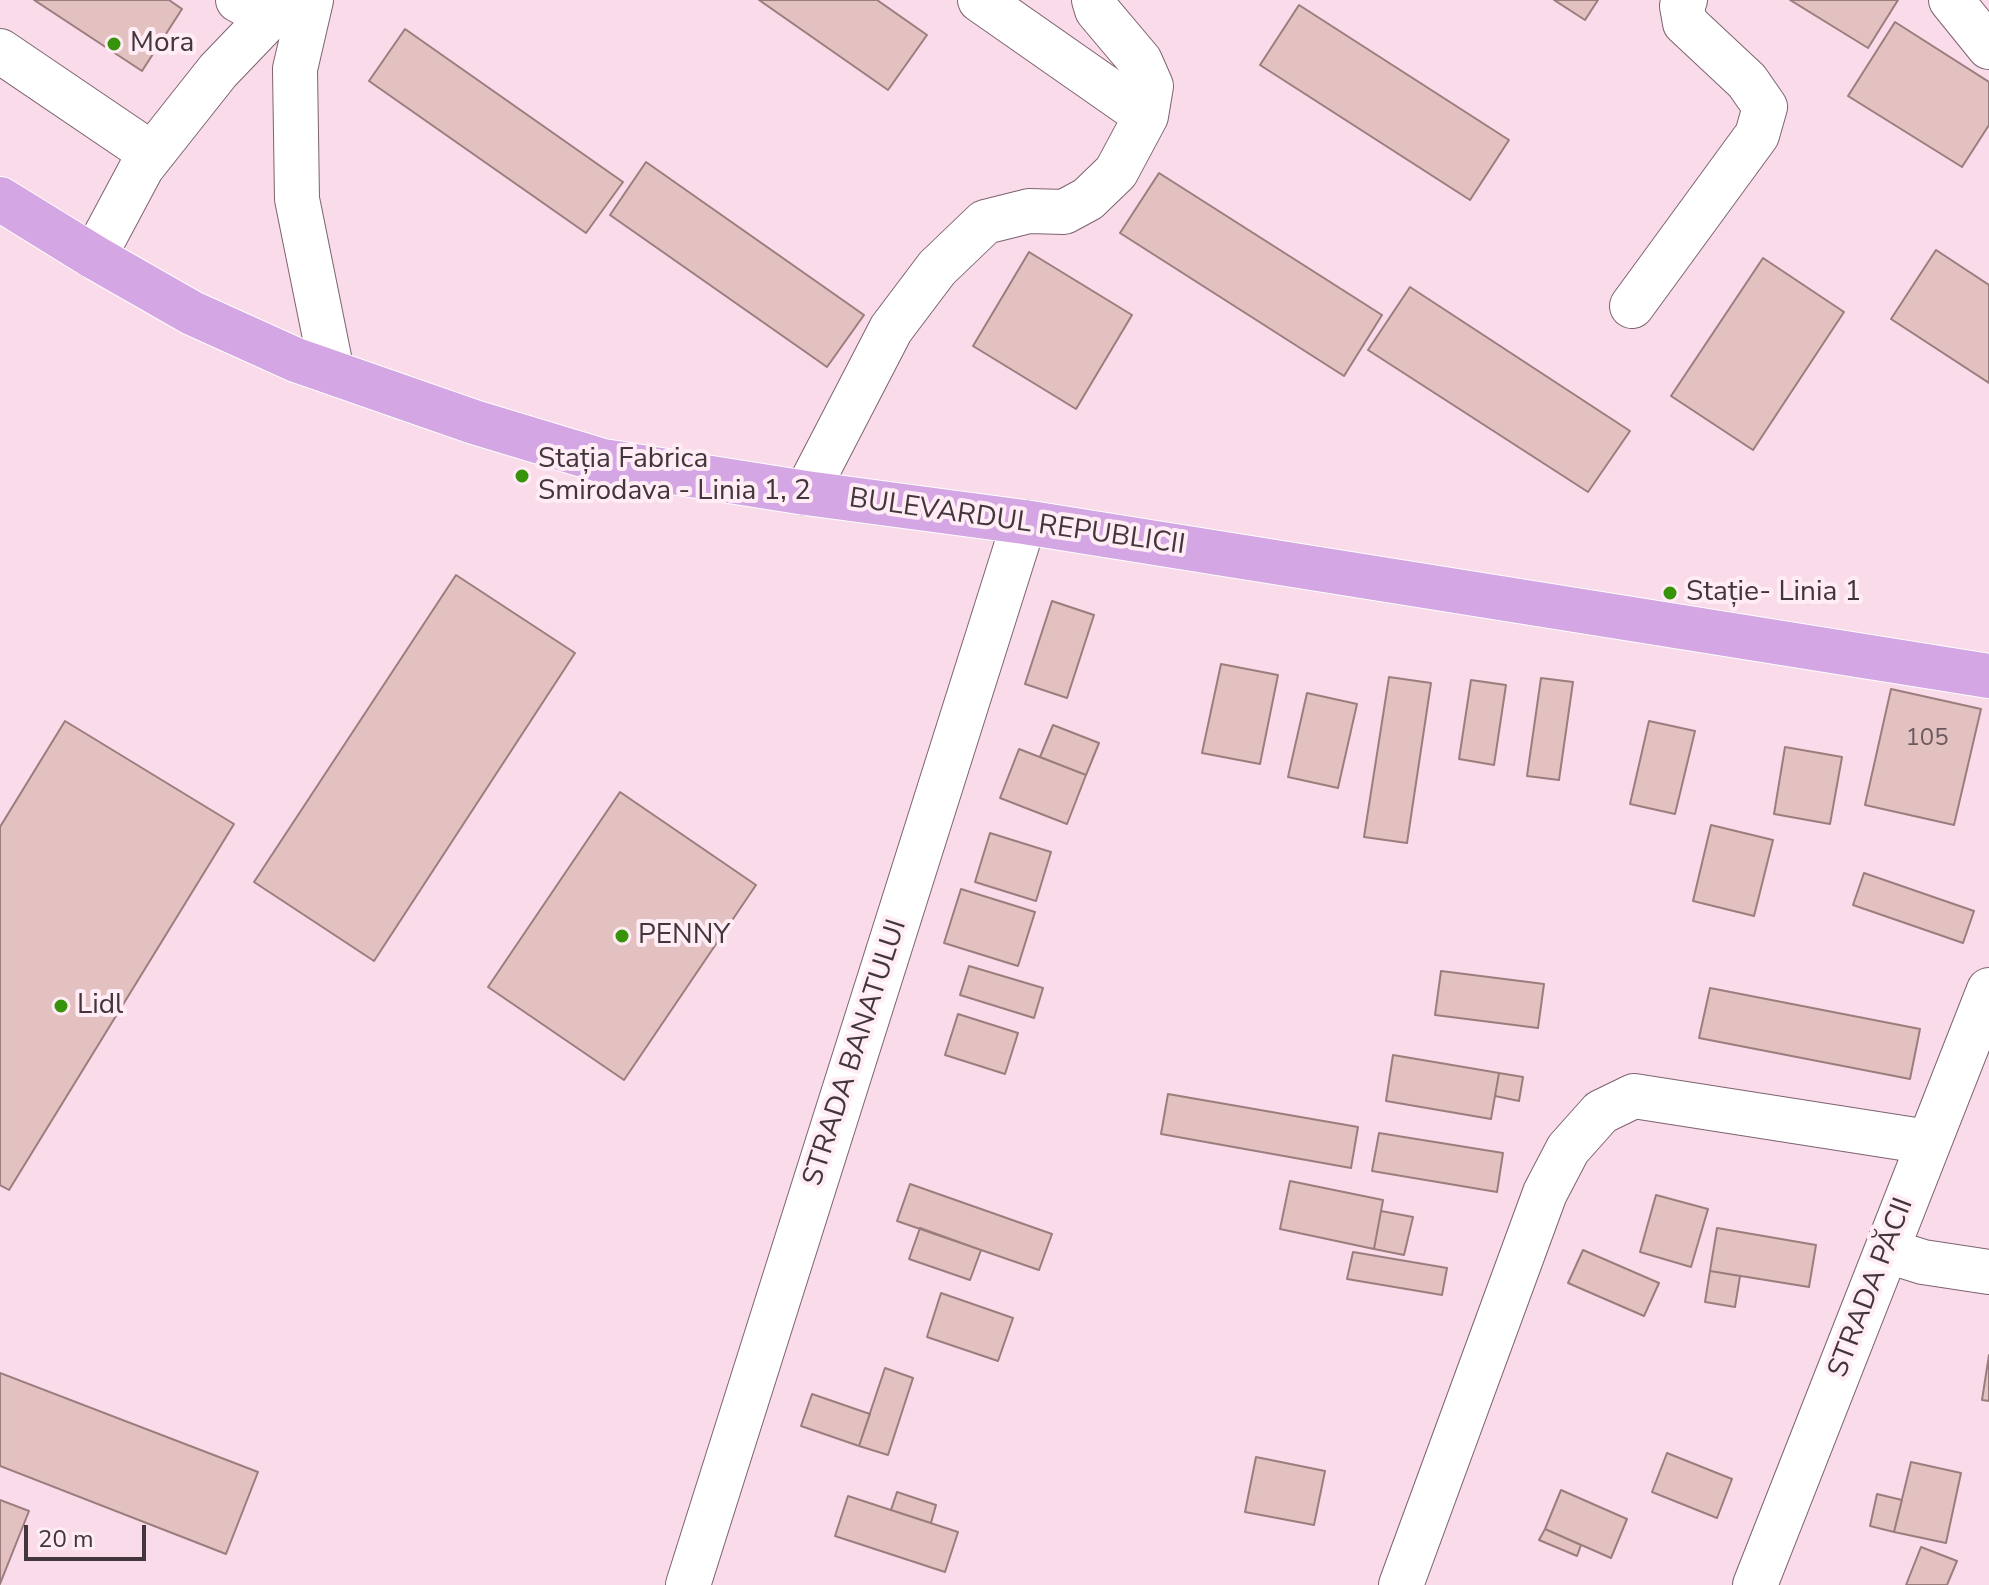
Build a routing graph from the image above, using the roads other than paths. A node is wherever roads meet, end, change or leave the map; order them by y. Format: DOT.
graph roads {
  1 [pos="311,0"];
  2 [pos="980,0"];
  3 [pos="1094,0"];
  4 [pos="1685,0"];
  5 [pos="1951,0"];
  6 [pos="265,6"];
  7 [pos="1989,47"];
  8 [pos="0,51"];
  9 [pos="1146,116"];
  10 [pos="152,154"];
  11 [pos="0,199"];
  12 [pos="94,257"];
  13 [pos="1632,306"];
  14 [pos="332,372"];
  15 [pos="806,493"];
  16 [pos="1024,522"];
  17 [pos="1989,676"];
  18 [pos="1989,990"];
  19 [pos="1928,1142"];
  20 [pos="1888,1251"];
  21 [pos="1989,1272"];
  22 [pos="688,1585"];
  23 [pos="1401,1585"];
  24 [pos="1755,1585"];
  1 -- 14 [label="street"];
  2 -- 9 [label="street"];
  3 -- 9 [label="street"];
  4 -- 13 [label="street"];
  5 -- 7 [label="street"];
  6 -- 10 [label="street"];
  8 -- 10 [label="street"];
  9 -- 15 [label="street"];
  10 -- 12 [label="street"];
  11 -- 12 [label="main road, BULEVARDUL REPUBLICII"];
  12 -- 14 [label="main road, BULEVARDUL REPUBLICII"];
  14 -- 15 [label="main road, BULEVARDUL REPUBLICII"];
  15 -- 16 [label="main road, BULEVARDUL REPUBLICII"];
  16 -- 17 [label="main road, BULEVARDUL REPUBLICII"];
  16 -- 22 [label="street, STRADA BANATULUI"];
  18 -- 19 [label="street, STRADA PĂCII"];
  19 -- 20 [label="street, STRADA PĂCII"];
  19 -- 23 [label="street"];
  20 -- 21 [label="street"];
  20 -- 24 [label="street, STRADA PĂCII"];
}
